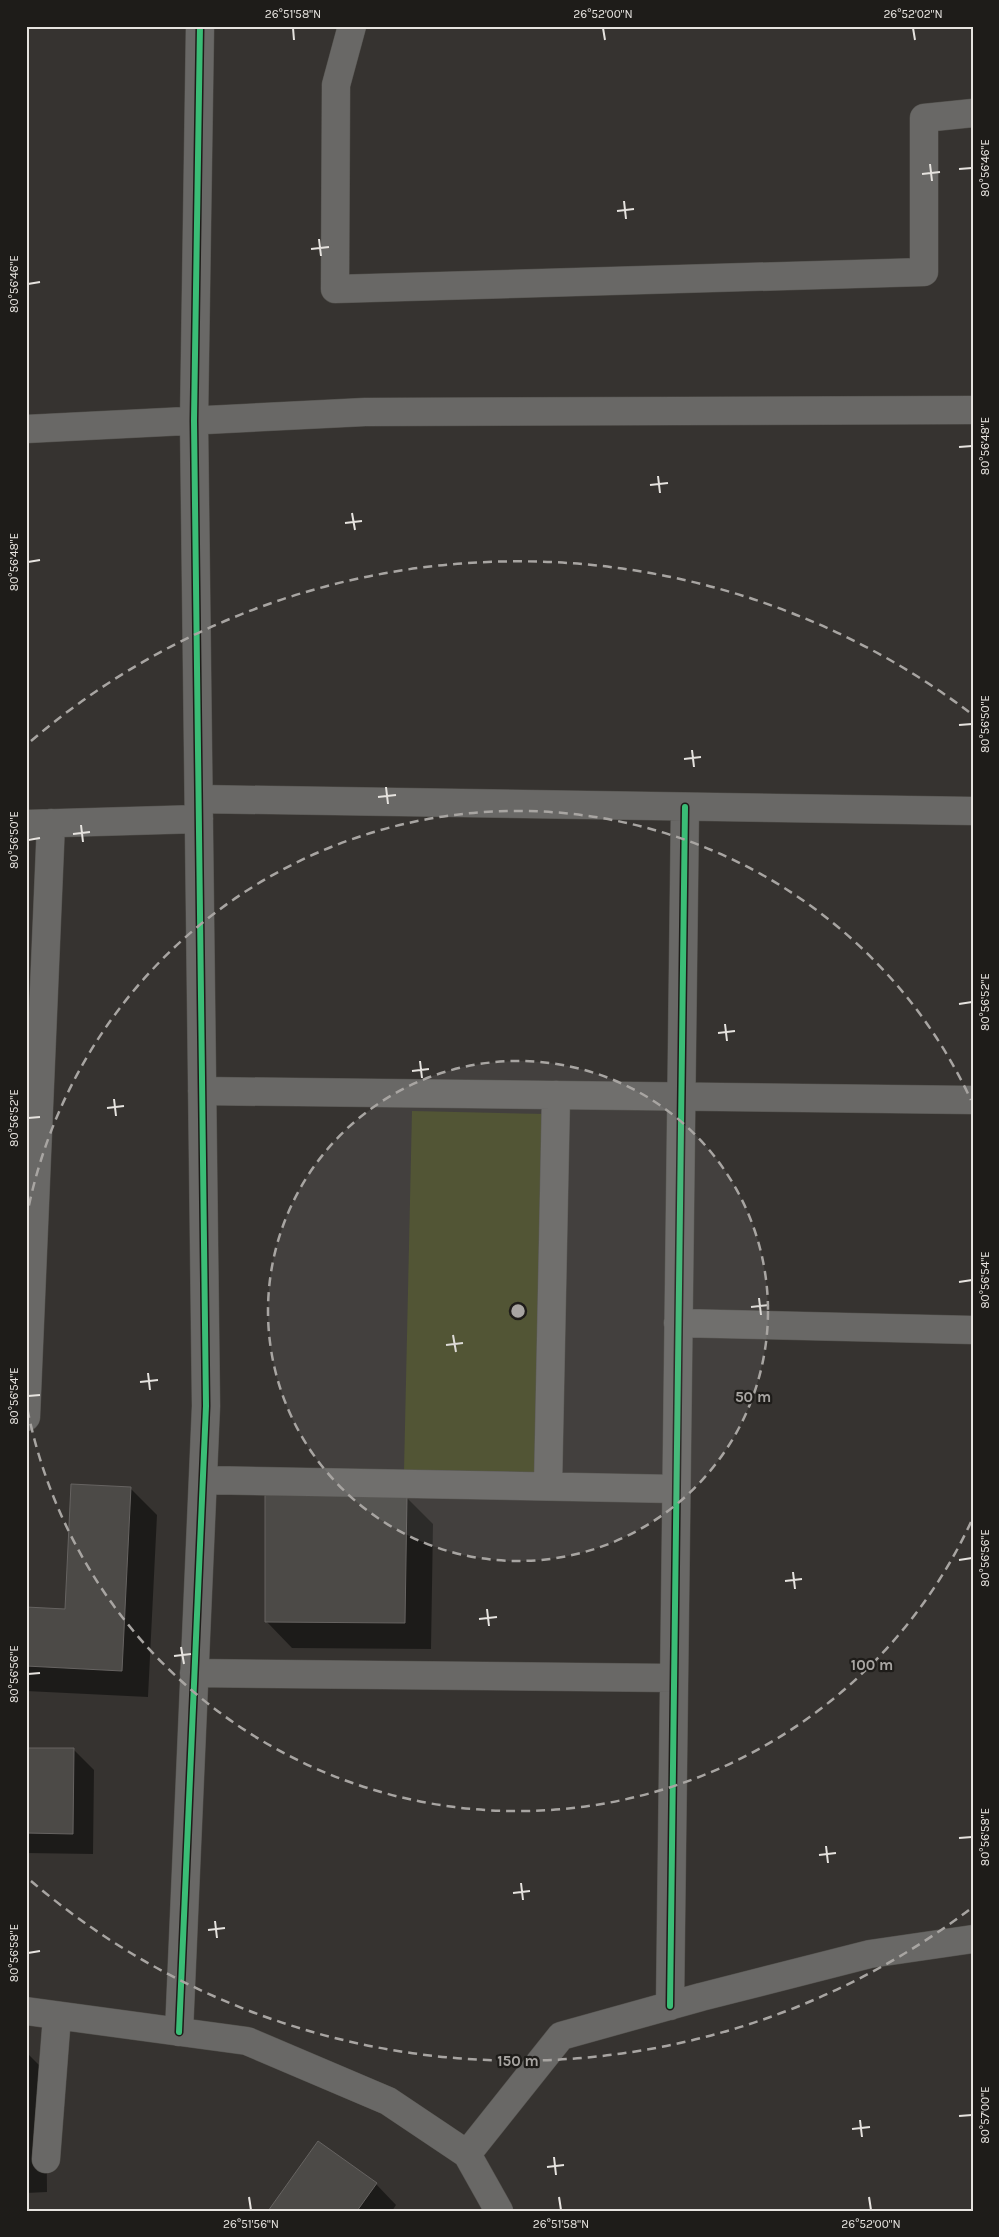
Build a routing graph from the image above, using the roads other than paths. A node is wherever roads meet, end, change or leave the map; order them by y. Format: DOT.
graph roads {
  1 [pos="200,26"];
  2 [pos="352,26"];
  3 [pos="973,114"];
  4 [pos="973,410"];
  5 [pos="194,421"];
  6 [pos="26,429"];
  7 [pos="685,807"];
  8 [pos="199,809"];
  9 [pos="973,811"];
  10 [pos="38,824"];
  11 [pos="202,1091"];
  12 [pos="556,1095"];
  13 [pos="682,1097"];
  14 [pos="973,1100"];
  15 [pos="28,1323"];
  16 [pos="678,1323"];
  17 [pos="973,1330"];
  18 [pos="26,1417"];
  19 [pos="203,1480"];
  20 [pos="548,1486"];
  21 [pos="676,1489"];
  22 [pos="194,1673"];
  23 [pos="674,1678"];
  24 [pos="973,1939"];
  25 [pos="670,2006"];
  26 [pos="26,2012"];
  27 [pos="57,2016"];
  28 [pos="179,2032"];
  29 [pos="467,2154"];
  30 [pos="46,2159"];
  31 [pos="499,2211"];
  1 -- 5 [label="street"];
  2 -- 3 [label="street"];
  4 -- 5 [label="street"];
  5 -- 6 [label="street"];
  5 -- 8 [label="street"];
  7 -- 8 [label="street"];
  7 -- 9 [label="street"];
  7 -- 13 [label="street"];
  8 -- 10 [label="street"];
  8 -- 11 [label="street"];
  10 -- 15 [label="street"];
  11 -- 12 [label="street"];
  11 -- 19 [label="street"];
  12 -- 13 [label="street"];
  12 -- 20 [label="street"];
  13 -- 14 [label="street"];
  13 -- 16 [label="street"];
  15 -- 18 [label="street"];
  16 -- 17 [label="street"];
  16 -- 21 [label="street"];
  19 -- 20 [label="street"];
  19 -- 22 [label="street"];
  20 -- 21 [label="street"];
  21 -- 23 [label="street"];
  22 -- 23 [label="street"];
  22 -- 28 [label="street"];
  23 -- 25 [label="street"];
  24 -- 25 [label="street"];
  25 -- 29 [label="street"];
  26 -- 27 [label="street"];
  27 -- 28 [label="street"];
  27 -- 30 [label="street"];
  28 -- 29 [label="street"];
  29 -- 31 [label="street"];
}
